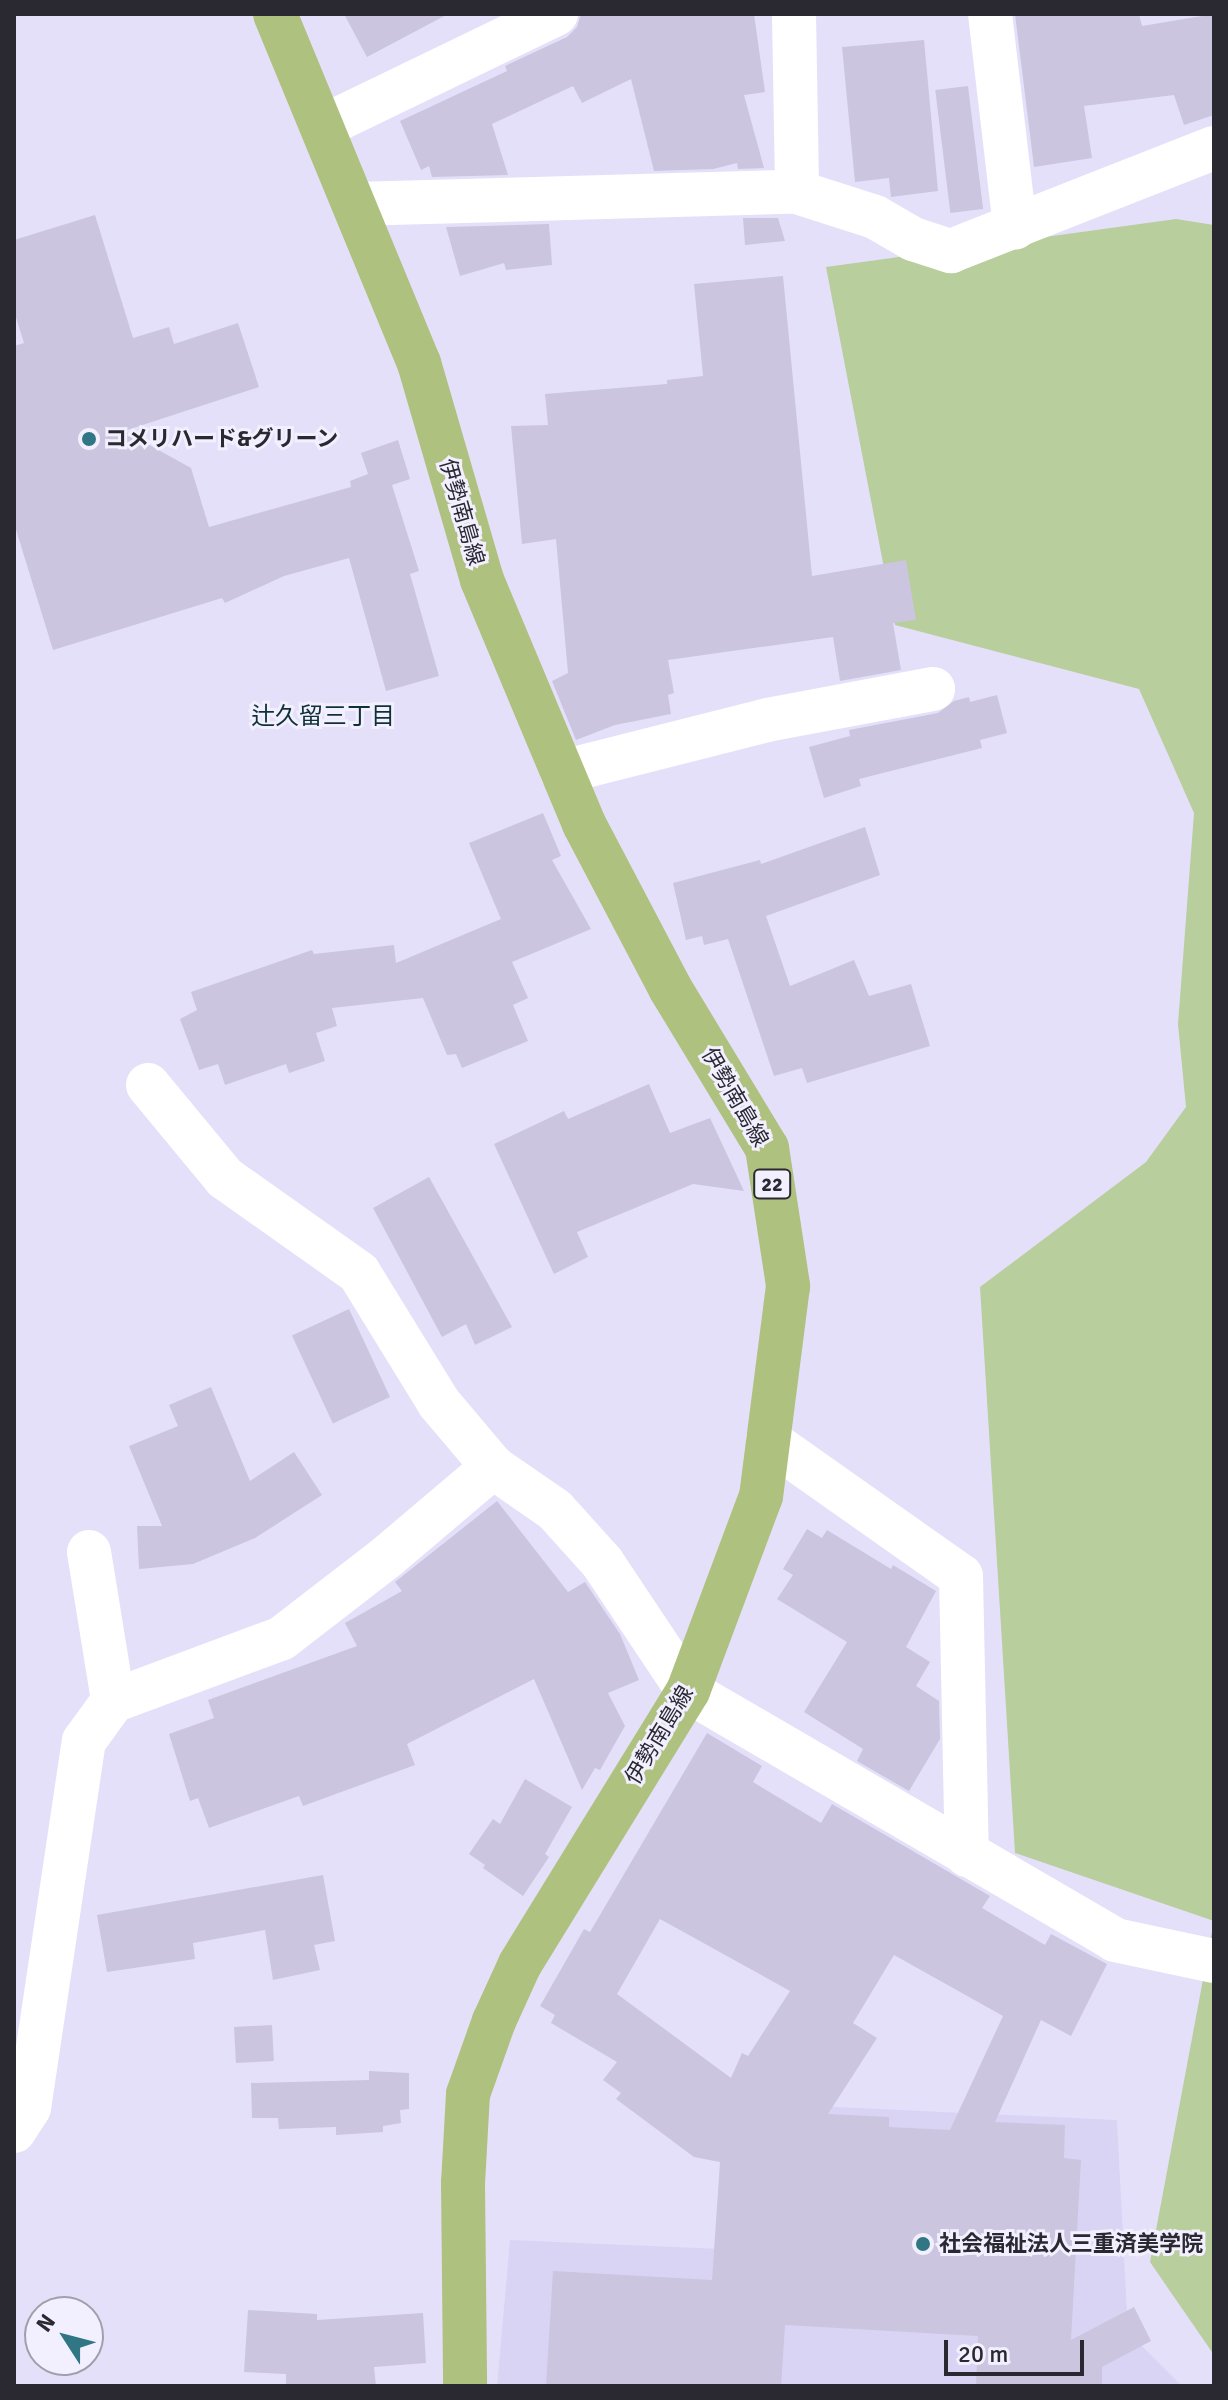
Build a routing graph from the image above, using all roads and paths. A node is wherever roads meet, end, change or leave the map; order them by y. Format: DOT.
graph roads {
  1 [pos="275,14"];
  2 [pos="556,14"];
  3 [pos="794,14"];
  4 [pos="990,14"];
  5 [pos="322,127"];
  6 [pos="1214,148"];
  7 [pos="797,192"];
  8 [pos="354,204"];
  9 [pos="1015,228"];
  10 [pos="933,689"];
  11 [pos="562,772"];
  12 [pos="148,1085"];
  13 [pos="768,1440"];
  14 [pos="493,1467"];
  15 [pos="89,1552"];
  16 [pos="688,1691"];
  17 [pos="113,1701"];
  18 [pos="967,1855"];
  19 [pos="1214,1961"];
  20 [pos="14,2131"];
  21 [pos="465,2386"];
  1 -- 5 [label="main road, 伊勢南島線 / 22"];
  2 -- 5 [label="street"];
  3 -- 7 [label="street"];
  4 -- 9 [label="street"];
  5 -- 8 [label="main road, 伊勢南島線 / 22"];
  6 -- 9 [label="street"];
  7 -- 8 [label="street"];
  7 -- 9 [label="street"];
  8 -- 11 [label="main road, 伊勢南島線 / 22"];
  10 -- 11 [label="street"];
  11 -- 13 [label="main road, 伊勢南島線 / 22"];
  12 -- 14 [label="street"];
  13 -- 16 [label="main road, 伊勢南島線 / 22"];
  13 -- 18 [label="street"];
  14 -- 16 [label="street"];
  14 -- 17 [label="street"];
  15 -- 17 [label="street"];
  16 -- 18 [label="street"];
  16 -- 21 [label="main road, 伊勢南島線 / 22"];
  17 -- 20 [label="street"];
  18 -- 19 [label="street"];
}
